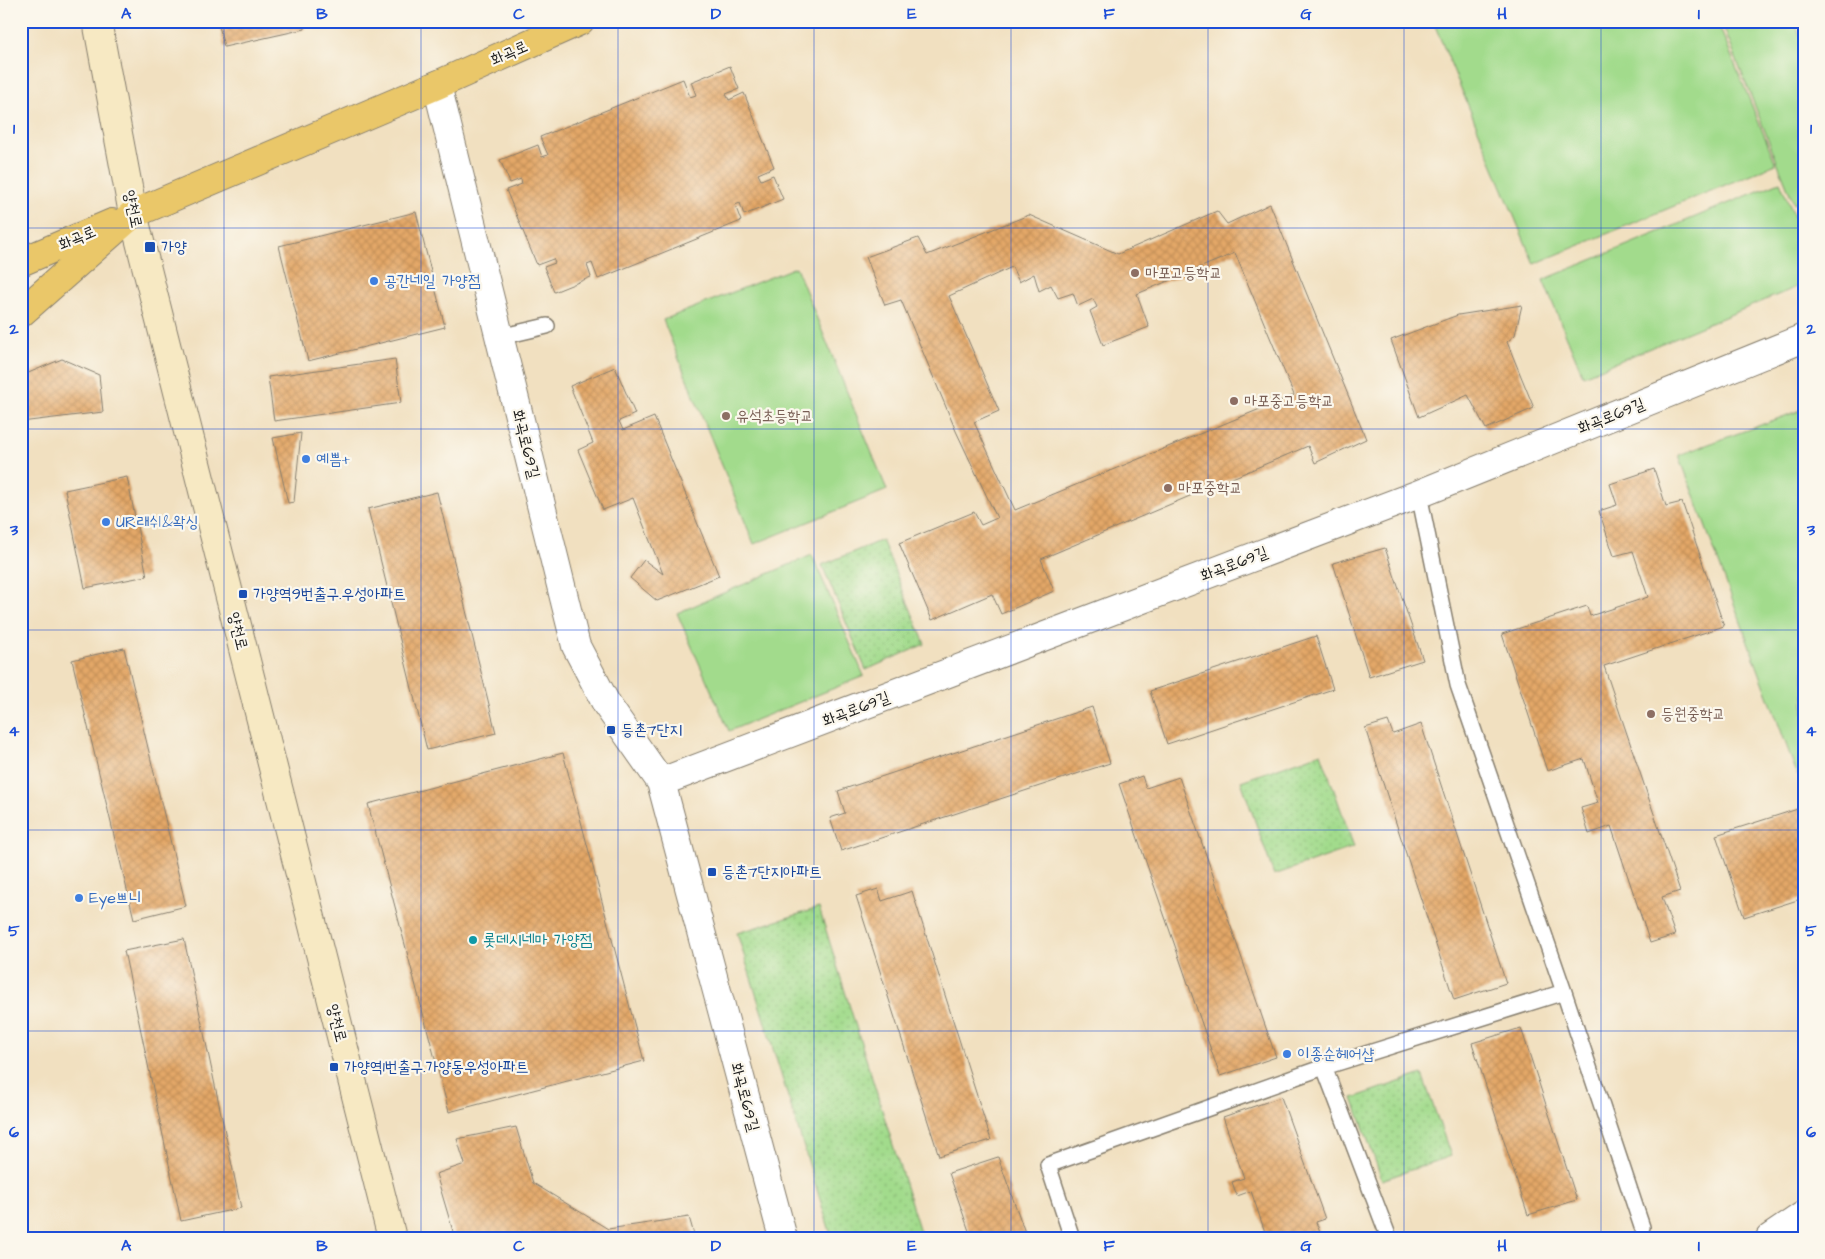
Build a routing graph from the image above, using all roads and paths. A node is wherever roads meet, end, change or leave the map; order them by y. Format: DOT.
graph roads {
  1 [pos="97,21"];
  2 [pos="580,21"];
  3 [pos="437,85"];
  4 [pos="133,214"];
  5 [pos="21,262"];
  6 [pos="21,313"];
  7 [pos="547,326"];
  8 [pos="500,337"];
  9 [pos="1804,338"];
  10 [pos="1419,494"];
  11 [pos="661,782"];
  12 [pos="1564,992"];
  13 [pos="1324,1067"];
  14 [pos="1804,1215"];
  15 [pos="1642,1227"];
  16 [pos="391,1238"];
  17 [pos="783,1238"];
  18 [pos="1072,1238"];
  19 [pos="1389,1238"];
  20 [pos="1770,1238"];
  1 -- 4 [label="main road, 양천로"];
  2 -- 3 [label="main road, 화곡로"];
  3 -- 4 [label="main road, 화곡로"];
  3 -- 8 [label="street, 화곡로69길"];
  4 -- 5 [label="main road, 화곡로"];
  4 -- 6 [label="main road"];
  4 -- 16 [label="main road, 양천로"];
  7 -- 8 [label="lane"];
  8 -- 11 [label="street, 화곡로69길"];
  9 -- 10 [label="street, 화곡로69길"];
  10 -- 11 [label="street, 화곡로69길"];
  10 -- 12 [label="lane"];
  11 -- 17 [label="street, 화곡로69길"];
  12 -- 13 [label="lane"];
  12 -- 15 [label="lane"];
  13 -- 18 [label="lane"];
  13 -- 19 [label="lane"];
  14 -- 20 [label="street"];
}
